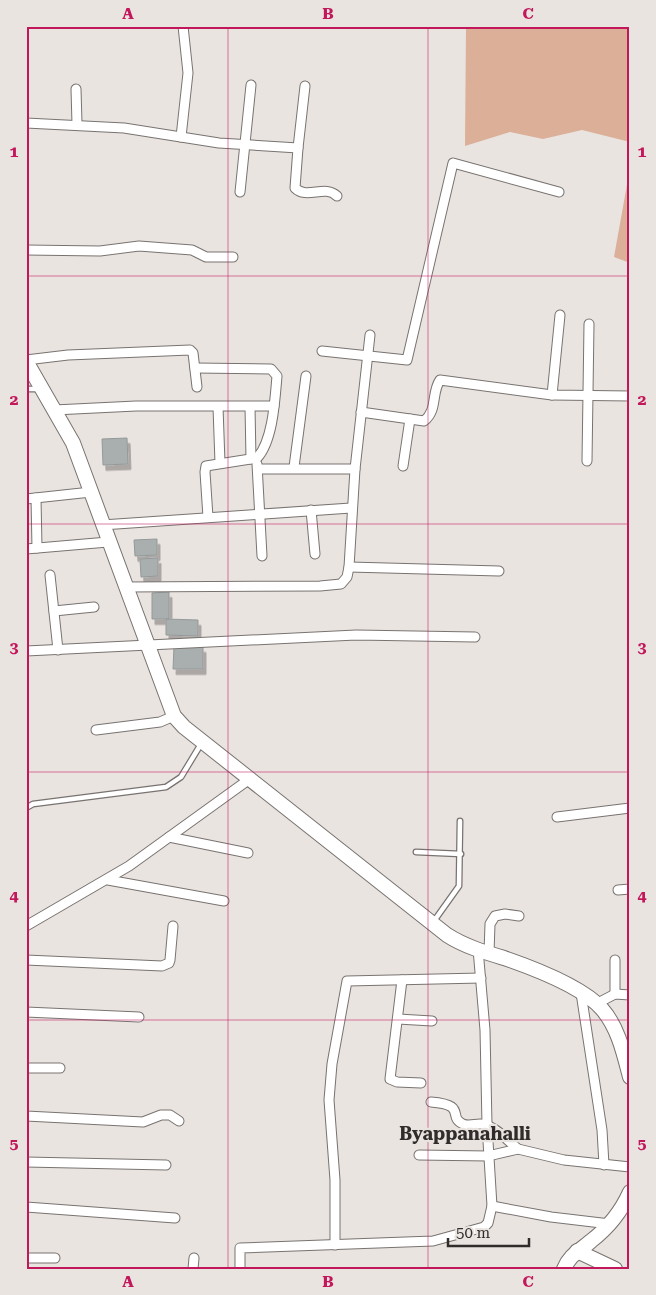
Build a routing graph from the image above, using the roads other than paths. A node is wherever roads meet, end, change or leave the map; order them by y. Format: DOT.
graph roads {
  1 [pos="183,26"];
  2 [pos="251,85"];
  3 [pos="305,86"];
  4 [pos="76,89"];
  5 [pos="26,123"];
  6 [pos="77,124"];
  7 [pos="181,137"];
  8 [pos="245,144"];
  9 [pos="298,148"];
  10 [pos="240,192"];
  11 [pos="558,192"];
  12 [pos="337,196"];
  13 [pos="26,250"];
  14 [pos="233,257"];
  15 [pos="560,315"];
  16 [pos="589,324"];
  17 [pos="370,335"];
  18 [pos="322,351"];
  19 [pos="368,356"];
  20 [pos="26,361"];
  21 [pos="195,368"];
  22 [pos="306,376"];
  23 [pos="197,387"];
  24 [pos="26,389"];
  25 [pos="42,389"];
  26 [pos="552,395"];
  27 [pos="587,396"];
  28 [pos="630,396"];
  29 [pos="274,406"];
  30 [pos="218,407"];
  31 [pos="250,407"];
  32 [pos="54,410"];
  33 [pos="361,412"];
  34 [pos="410,419"];
  35 [pos="254,458"];
  36 [pos="587,461"];
  37 [pos="220,463"];
  38 [pos="403,466"];
  39 [pos="294,467"];
  40 [pos="258,469"];
  41 [pos="355,469"];
  42 [pos="91,492"];
  43 [pos="36,498"];
  44 [pos="26,499"];
  45 [pos="351,508"];
  46 [pos="311,510"];
  47 [pos="261,514"];
  48 [pos="208,517"];
  49 [pos="102,524"];
  50 [pos="108,542"];
  51 [pos="37,548"];
  52 [pos="26,549"];
  53 [pos="314,554"];
  54 [pos="262,556"];
  55 [pos="349,567"];
  56 [pos="499,571"];
  57 [pos="50,575"];
  58 [pos="125,587"];
  59 [pos="94,607"];
  60 [pos="54,611"];
  61 [pos="475,636"];
  62 [pos="147,645"];
  63 [pos="58,650"];
  64 [pos="26,652"];
  65 [pos="174,716"];
  66 [pos="96,730"];
  67 [pos="202,742"];
  68 [pos="251,778"];
  69 [pos="26,808"];
  70 [pos="630,808"];
  71 [pos="557,817"];
  72 [pos="460,821"];
  73 [pos="169,838"];
  74 [pos="416,852"];
  75 [pos="248,853"];
  76 [pos="461,854"];
  77 [pos="108,880"];
  78 [pos="630,889"];
  79 [pos="618,890"];
  80 [pos="224,901"];
  81 [pos="519,916"];
  82 [pos="432,924"];
  83 [pos="26,926"];
  84 [pos="174,926"];
  85 [pos="484,951"];
  86 [pos="26,960"];
  87 [pos="615,960"];
  88 [pos="481,978"];
  89 [pos="402,980"];
  90 [pos="581,993"];
  91 [pos="615,994"];
  92 [pos="630,995"];
  93 [pos="596,1004"];
  94 [pos="26,1012"];
  95 [pos="138,1017"];
  96 [pos="398,1018"];
  97 [pos="432,1021"];
  98 [pos="26,1068"];
  99 [pos="60,1068"];
  100 [pos="630,1077"];
  101 [pos="421,1083"];
  102 [pos="431,1102"];
  103 [pos="26,1116"];
  104 [pos="179,1120"];
  105 [pos="487,1125"];
  106 [pos="518,1149"];
  107 [pos="418,1155"];
  108 [pos="488,1156"];
  109 [pos="26,1162"];
  110 [pos="166,1165"];
  111 [pos="604,1165"];
  112 [pos="630,1167"];
  113 [pos="629,1194"];
  114 [pos="492,1206"];
  115 [pos="26,1207"];
  116 [pos="175,1218"];
  117 [pos="610,1224"];
  118 [pos="335,1245"];
  119 [pos="577,1251"];
  120 [pos="26,1258"];
  121 [pos="55,1258"];
  122 [pos="194,1258"];
  123 [pos="193,1269"];
  124 [pos="240,1269"];
  125 [pos="564,1269"];
  126 [pos="615,1269"];
  1 -- 7 [label="street"];
  2 -- 8 [label="street"];
  3 -- 9 [label="street"];
  4 -- 6 [label="street"];
  5 -- 6 [label="street"];
  6 -- 7 [label="street"];
  7 -- 8 [label="street"];
  8 -- 9 [label="street"];
  8 -- 10 [label="street"];
  9 -- 12 [label="street"];
  11 -- 19 [label="street"];
  13 -- 14 [label="street"];
  15 -- 26 [label="street"];
  16 -- 27 [label="street"];
  17 -- 19 [label="street"];
  18 -- 19 [label="street"];
  19 -- 33 [label="street"];
  20 -- 21 [label="street"];
  20 -- 25 [label="main road"];
  21 -- 23 [label="street"];
  21 -- 29 [label="street"];
  22 -- 39 [label="street"];
  24 -- 25 [label="lane"];
  25 -- 32 [label="main road"];
  26 -- 27 [label="street"];
  26 -- 34 [label="street"];
  27 -- 28 [label="street"];
  27 -- 36 [label="street"];
  29 -- 31 [label="street"];
  29 -- 35 [label="street"];
  30 -- 31 [label="street"];
  30 -- 32 [label="street"];
  30 -- 37 [label="street"];
  31 -- 35 [label="street"];
  32 -- 42 [label="main road"];
  33 -- 34 [label="street"];
  33 -- 41 [label="street"];
  34 -- 38 [label="street"];
  35 -- 37 [label="street"];
  35 -- 40 [label="street"];
  37 -- 48 [label="street"];
  39 -- 40 [label="street"];
  39 -- 41 [label="street"];
  40 -- 47 [label="street"];
  41 -- 45 [label="street"];
  42 -- 43 [label="street"];
  42 -- 49 [label="main road"];
  43 -- 44 [label="street"];
  43 -- 51 [label="street"];
  45 -- 46 [label="street"];
  45 -- 55 [label="street"];
  46 -- 47 [label="street"];
  46 -- 53 [label="street"];
  47 -- 48 [label="street"];
  47 -- 54 [label="street"];
  48 -- 49 [label="street"];
  49 -- 50 [label="main road"];
  50 -- 51 [label="street"];
  50 -- 58 [label="main road"];
  51 -- 52 [label="street"];
  55 -- 56 [label="street"];
  55 -- 58 [label="street"];
  57 -- 60 [label="street"];
  58 -- 62 [label="main road"];
  59 -- 60 [label="street"];
  60 -- 63 [label="street"];
  61 -- 62 [label="street"];
  62 -- 63 [label="street"];
  62 -- 65 [label="main road"];
  63 -- 64 [label="street"];
  65 -- 66 [label="street"];
  65 -- 67 [label="main road"];
  67 -- 68 [label="main road"];
  67 -- 69 [label="lane"];
  68 -- 73 [label="street"];
  68 -- 82 [label="main road"];
  70 -- 71 [label="street"];
  72 -- 76 [label="lane"];
  73 -- 75 [label="street"];
  73 -- 77 [label="street"];
  74 -- 76 [label="lane"];
  76 -- 82 [label="lane"];
  77 -- 80 [label="street"];
  77 -- 83 [label="street"];
  78 -- 79 [label="street"];
  81 -- 85 [label="street"];
  82 -- 85 [label="main road"];
  84 -- 86 [label="street"];
  85 -- 88 [label="street"];
  85 -- 90 [label="main road"];
  87 -- 91 [label="street"];
  88 -- 89 [label="street"];
  88 -- 105 [label="street"];
  89 -- 96 [label="street"];
  89 -- 118 [label="street"];
  90 -- 93 [label="main road"];
  90 -- 111 [label="street"];
  91 -- 92 [label="street"];
  91 -- 93 [label="street"];
  93 -- 100 [label="main road"];
  94 -- 95 [label="street"];
  96 -- 97 [label="street"];
  96 -- 101 [label="street"];
  98 -- 99 [label="street"];
  102 -- 105 [label="street"];
  103 -- 104 [label="street"];
  105 -- 106 [label="street"];
  105 -- 108 [label="street"];
  106 -- 108 [label="street"];
  106 -- 111 [label="street"];
  107 -- 108 [label="street"];
  108 -- 114 [label="street"];
  109 -- 110 [label="street"];
  111 -- 112 [label="street"];
  113 -- 117 [label="main road"];
  114 -- 117 [label="street"];
  114 -- 118 [label="street"];
  115 -- 116 [label="street"];
  117 -- 119 [label="main road"];
  118 -- 124 [label="street"];
  119 -- 125 [label="main road"];
  119 -- 126 [label="main road"];
  120 -- 121 [label="street"];
  122 -- 123 [label="street"];
}
